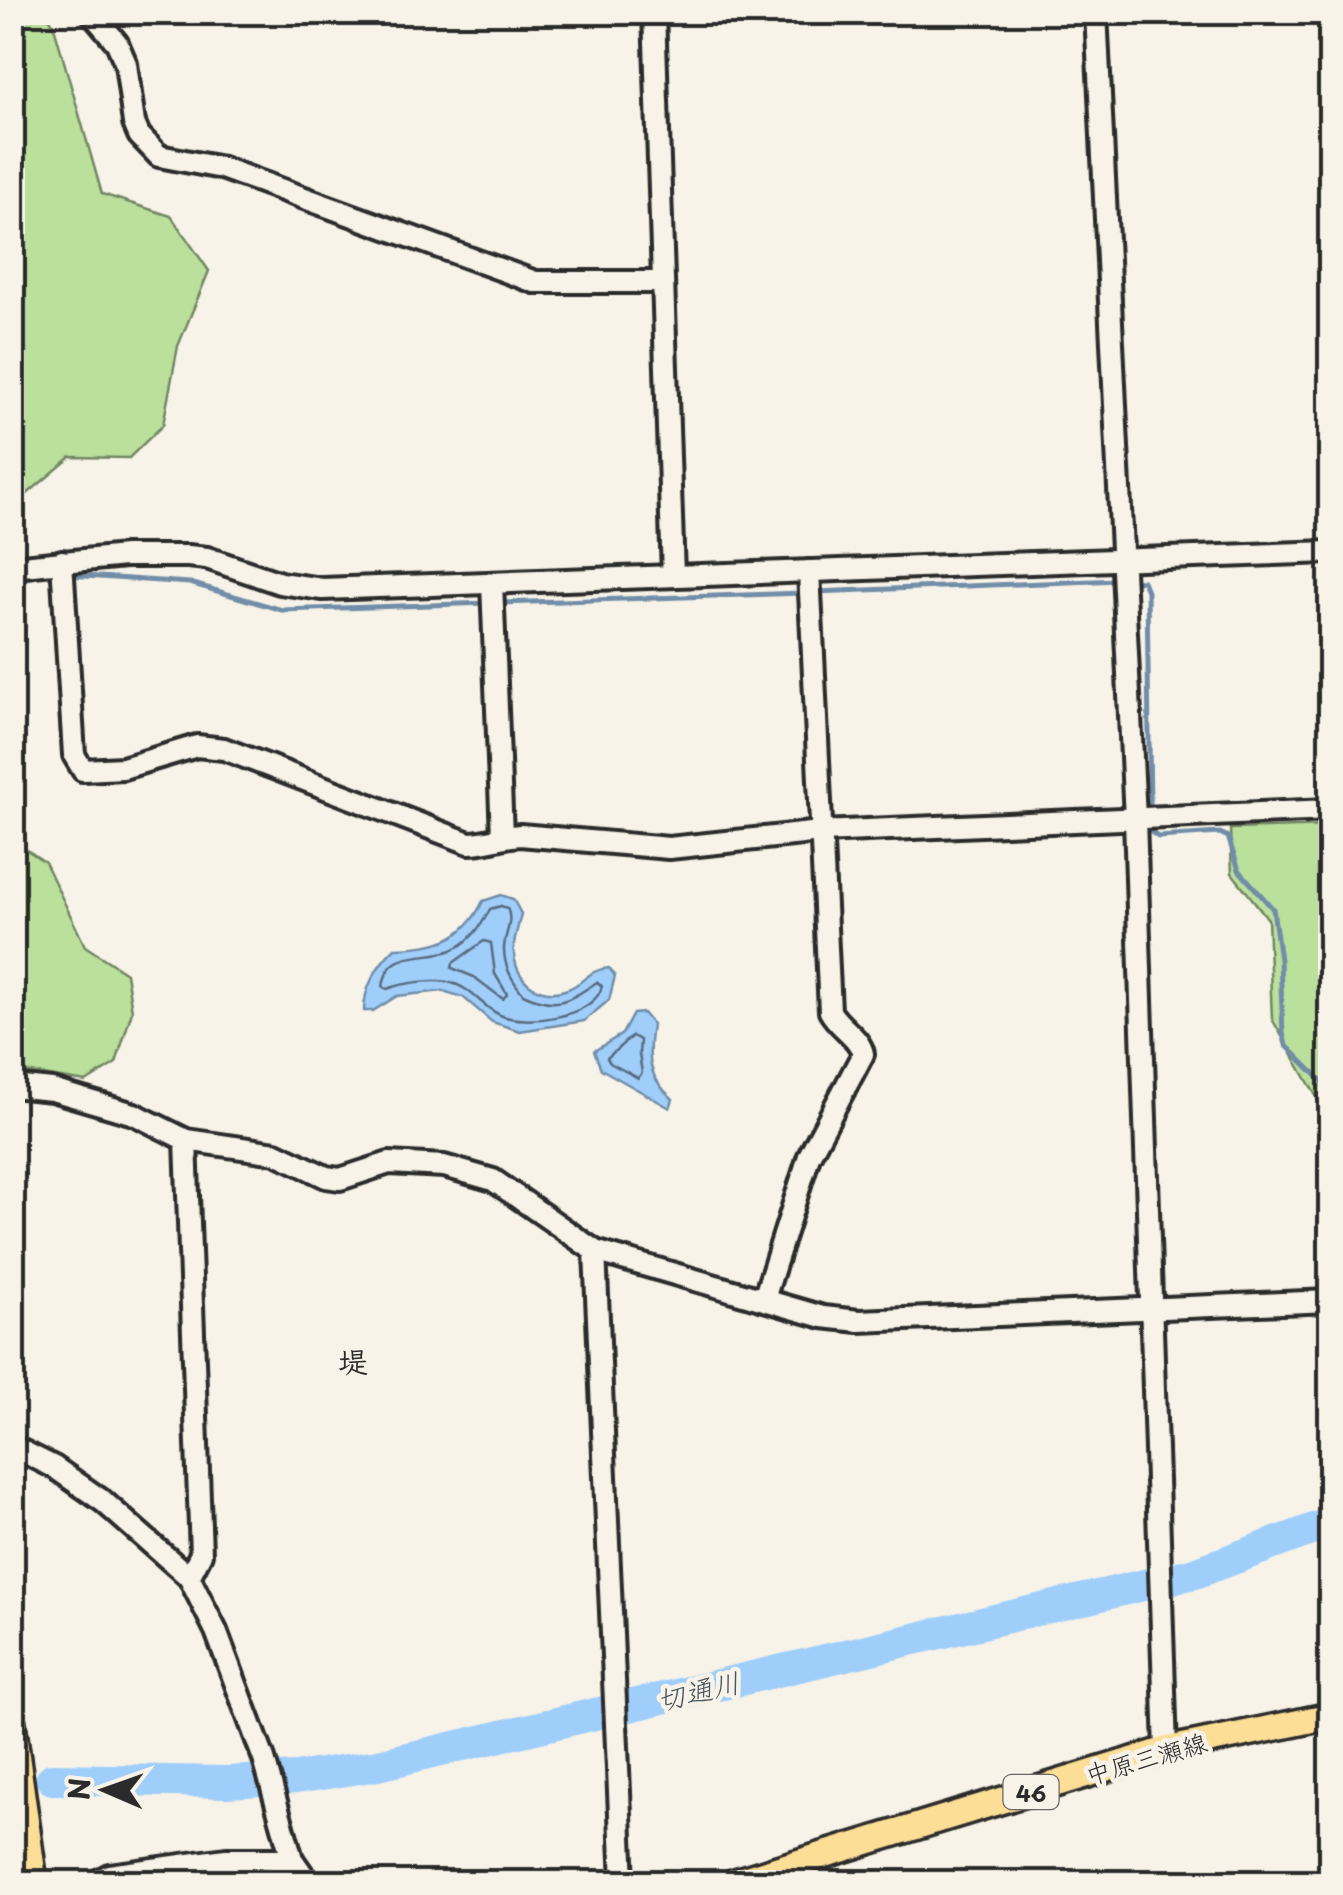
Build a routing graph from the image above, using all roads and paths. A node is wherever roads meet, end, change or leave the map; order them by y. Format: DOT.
graph roads {
  1 [pos="92,12"];
  2 [pos="654,12"];
  3 [pos="1096,12"];
  4 [pos="663,282"];
  5 [pos="1330,552"];
  6 [pos="1122,560"];
  7 [pos="62,562"];
  8 [pos="12,567"];
  9 [pos="809,571"];
  10 [pos="673,576"];
  11 [pos="492,583"];
  12 [pos="1330,810"];
  13 [pos="1135,819"];
  14 [pos="820,832"];
  15 [pos="502,836"];
  16 [pos="12,1086"];
  17 [pos="186,1140"];
  18 [pos="595,1251"];
  19 [pos="764,1299"];
  20 [pos="1330,1301"];
  21 [pos="1150,1308"];
  22 [pos="12,1446"];
  23 [pos="189,1577"];
  24 [pos="1330,1716"];
  25 [pos="12,1722"];
  26 [pos="1166,1750"];
  27 [pos="15,1760"];
  28 [pos="292,1859"];
  29 [pos="34,1882"];
  30 [pos="96,1882"];
  31 [pos="308,1882"];
  32 [pos="622,1882"];
  33 [pos="735,1882"];
  1 -- 4 [label="street"];
  2 -- 4 [label="street"];
  3 -- 6 [label="street"];
  4 -- 10 [label="street"];
  5 -- 6 [label="street"];
  6 -- 9 [label="street"];
  6 -- 13 [label="street"];
  7 -- 8 [label="street"];
  7 -- 11 [label="street"];
  7 -- 15 [label="street"];
  9 -- 10 [label="street"];
  9 -- 14 [label="street"];
  10 -- 11 [label="street"];
  11 -- 15 [label="street"];
  12 -- 13 [label="street"];
  13 -- 14 [label="street"];
  13 -- 21 [label="street"];
  14 -- 15 [label="street"];
  14 -- 19 [label="street"];
  16 -- 17 [label="street"];
  17 -- 18 [label="street"];
  17 -- 23 [label="street"];
  18 -- 19 [label="street"];
  18 -- 32 [label="street"];
  19 -- 21 [label="street"];
  20 -- 21 [label="street"];
  21 -- 26 [label="street"];
  22 -- 23 [label="street"];
  23 -- 28 [label="street"];
  24 -- 26 [label="main road, 中原三瀬線 / 46"];
  25 -- 27 [label="main road"];
  26 -- 33 [label="main road, 中原三瀬線 / 46"];
  27 -- 29 [label="main road"];
  28 -- 30 [label="street"];
  28 -- 31 [label="street"];
}
